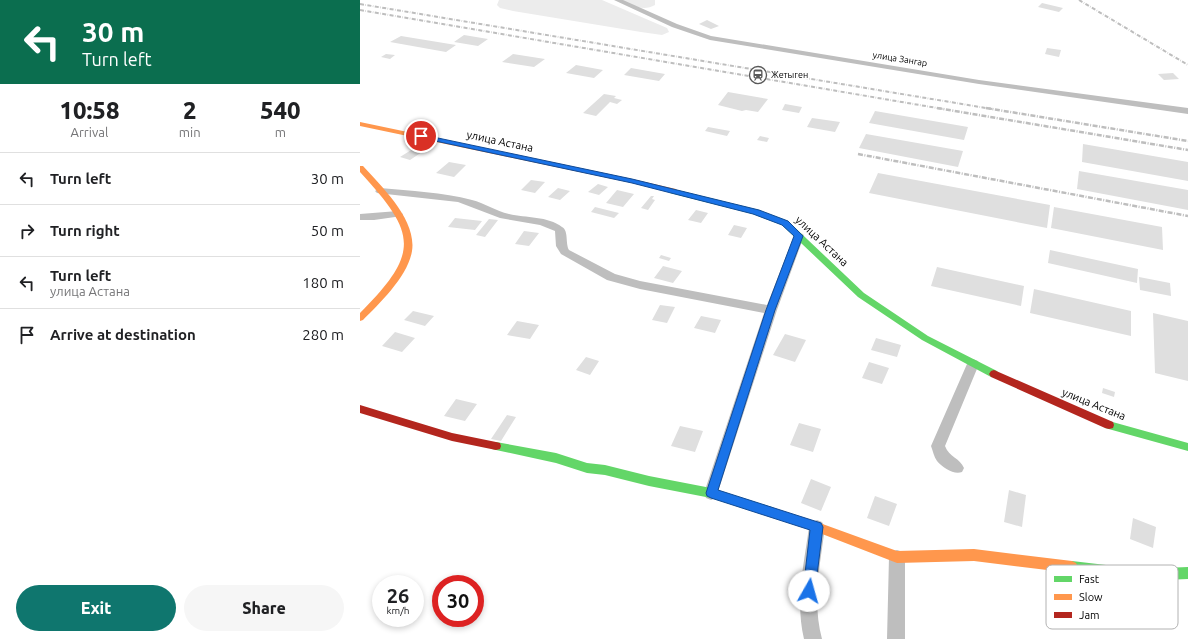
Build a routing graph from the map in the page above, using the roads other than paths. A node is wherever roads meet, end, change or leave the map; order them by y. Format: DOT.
graph roads {
  1 [pos="617,0"];
  2 [pos="1188,111"];
  3 [pos="360,124"];
  4 [pos="360,168"];
  5 [pos="380,191"];
  6 [pos="398,214"];
  7 [pos="360,217"];
  8 [pos="799,236"];
  9 [pos="771,310"];
  10 [pos="360,318"];
  11 [pos="973,364"];
  12 [pos="360,409"];
  13 [pos="1188,446"];
  14 [pos="957,468"];
  15 [pos="711,493"];
  16 [pos="817,527"];
  17 [pos="898,557"];
  18 [pos="1057,565"];
  19 [pos="1178,573"];
  20 [pos="1188,573"];
  21 [pos="813,639"];
  22 [pos="896,639"];
  1 -- 2 [label="street, улица Зангар"];
  3 -- 8 [label="street, улица Астана"];
  4 -- 5 [label="street"];
  5 -- 6 [label="street"];
  5 -- 9 [label="street"];
  6 -- 7 [label="street"];
  6 -- 10 [label="street"];
  8 -- 9 [label="street"];
  8 -- 11 [label="street, улица Астана"];
  9 -- 15 [label="street"];
  11 -- 13 [label="street, улица Астана"];
  11 -- 14 [label="street"];
  12 -- 15 [label="street"];
  15 -- 16 [label="street"];
  16 -- 17 [label="street"];
  16 -- 21 [label="street"];
  17 -- 18 [label="street"];
  17 -- 22 [label="street"];
  19 -- 20 [label="street"];
}
